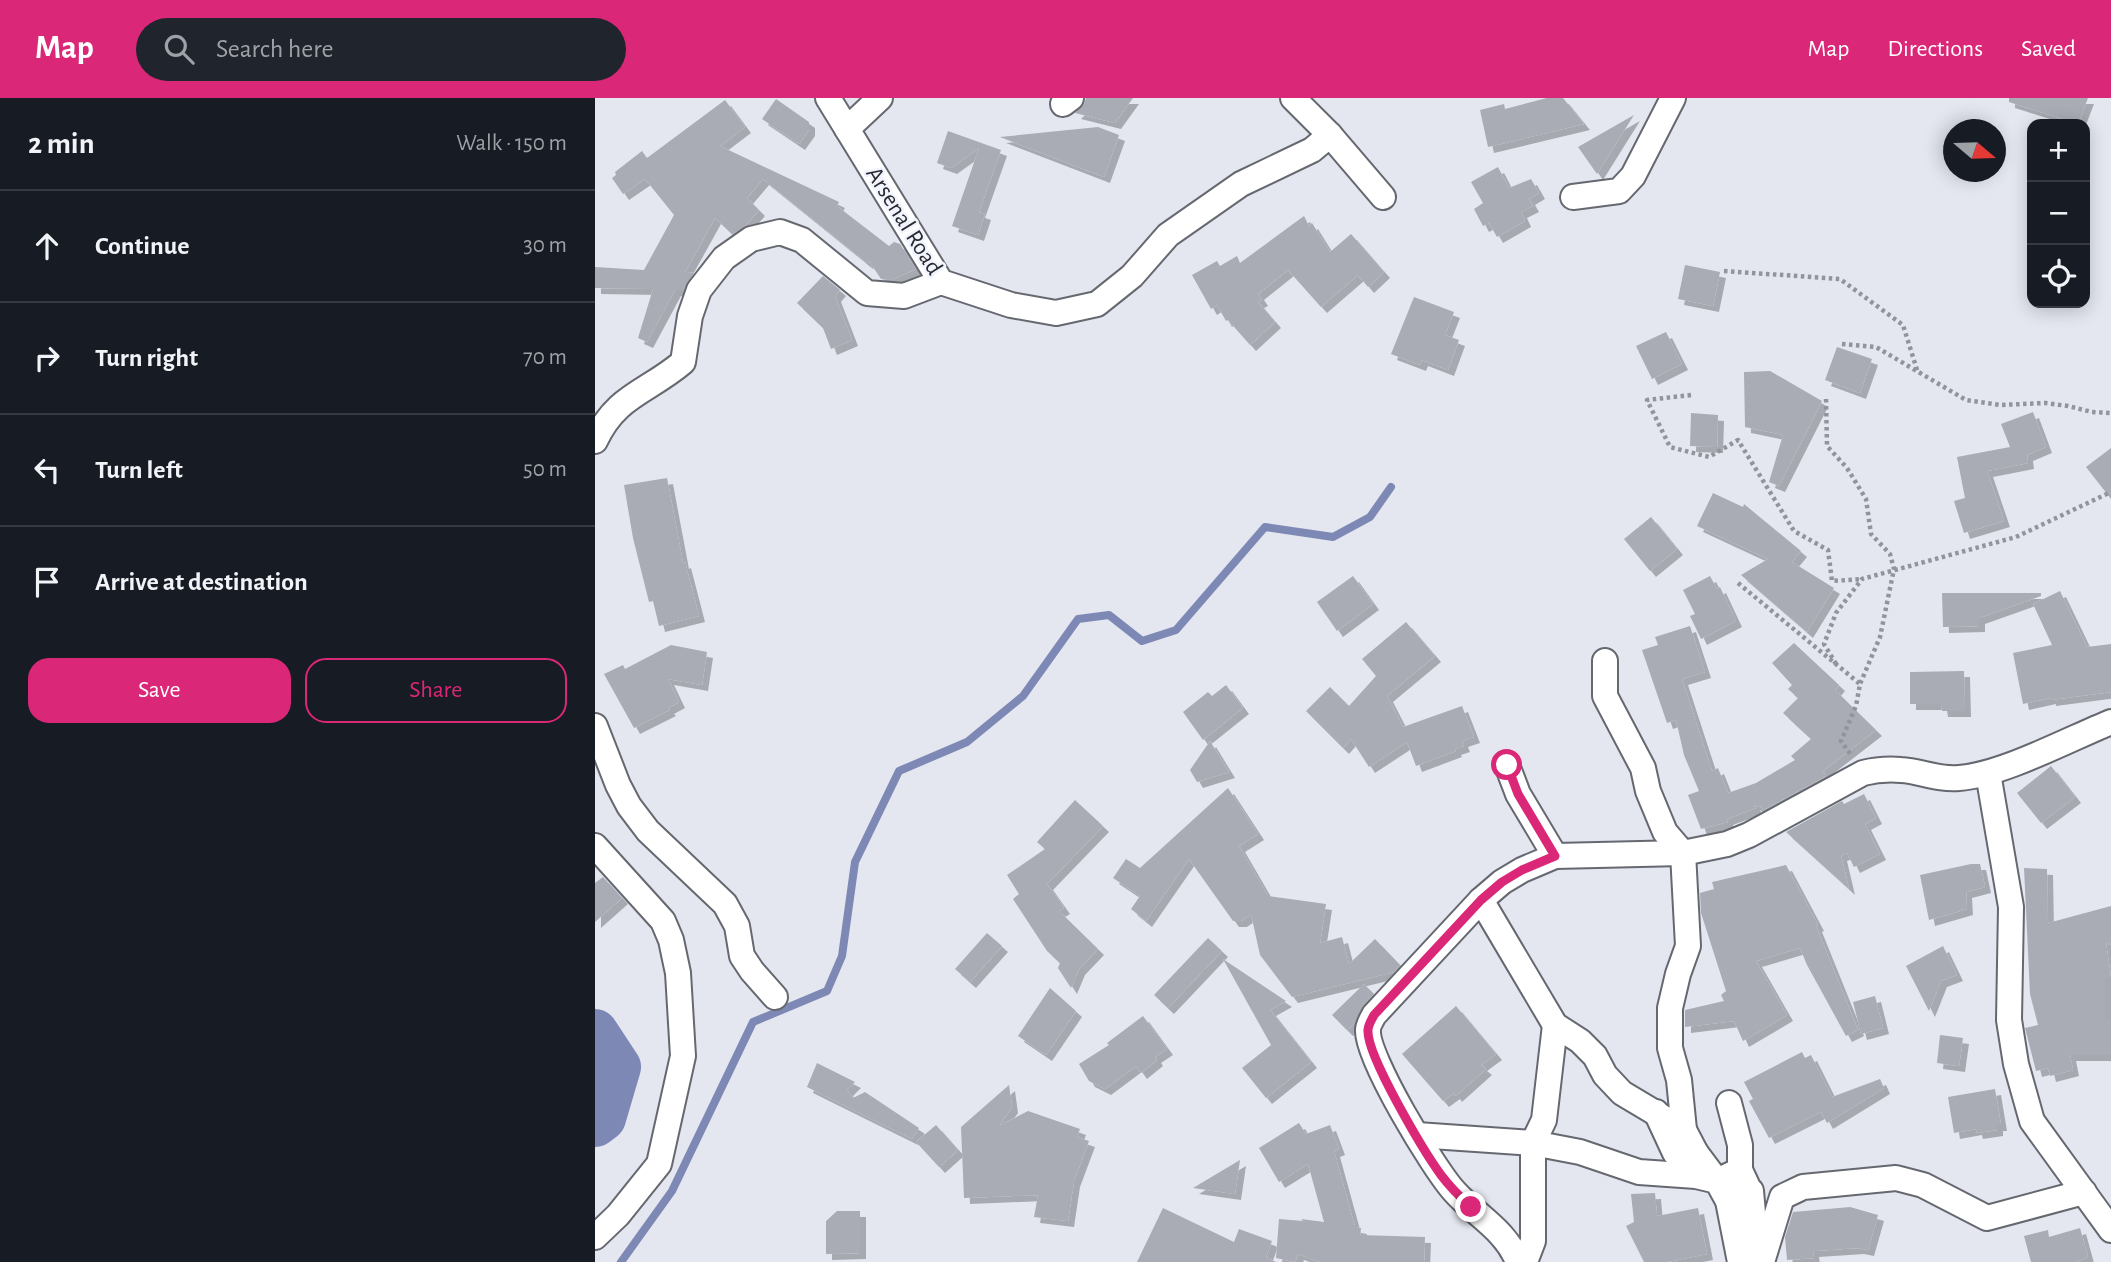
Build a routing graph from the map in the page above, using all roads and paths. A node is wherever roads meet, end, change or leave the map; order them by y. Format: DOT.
graph roads {
  1 [pos="828,98"];
  2 [pos="880,98"];
  3 [pos="1293,98"];
  4 [pos="1673,98"];
  5 [pos="847,129"];
  6 [pos="1330,135"];
  7 [pos="1383,197"];
  8 [pos="1573,197"];
  9 [pos="1724,271"];
  10 [pos="941,282"];
  11 [pos="1842,344"];
  12 [pos="1919,374"];
  13 [pos="1691,395"];
  14 [pos="1826,399"];
  15 [pos="2111,413"];
  16 [pos="595,441"];
  17 [pos="2111,492"];
  18 [pos="1894,569"];
  19 [pos="1862,579"];
  20 [pos="1738,583"];
  21 [pos="1605,661"];
  22 [pos="1836,664"];
  23 [pos="1860,684"];
  24 [pos="2111,722"];
  25 [pos="595,726"];
  26 [pos="1507,765"];
  27 [pos="1863,773"];
  28 [pos="1988,773"];
  29 [pos="595,846"];
  30 [pos="1683,853"];
  31 [pos="1555,856"];
  32 [pos="1481,900"];
  33 [pos="775,996"];
  34 [pos="1555,1025"];
  35 [pos="1729,1103"];
  36 [pos="1656,1112"];
  37 [pos="1684,1130"];
  38 [pos="1417,1135"];
  39 [pos="1533,1143"];
  40 [pos="1696,1153"];
  41 [pos="1734,1185"];
  42 [pos="2084,1192"];
  43 [pos="2111,1230"];
  44 [pos="595,1237"];
  45 [pos="1518,1262"];
  46 [pos="1525,1262"];
  47 [pos="1740,1262"];
  48 [pos="1760,1262"];
  1 -- 5 [label="street, Arsenal Road"];
  2 -- 5 [label="street"];
  3 -- 6 [label="street"];
  4 -- 8 [label="street"];
  5 -- 10 [label="street, Arsenal Road"];
  6 -- 7 [label="street"];
  6 -- 10 [label="street, Arsenal Road"];
  9 -- 12 [label="path"];
  10 -- 16 [label="street"];
  11 -- 12 [label="path"];
  12 -- 15 [label="path"];
  13 -- 19 [label="path"];
  14 -- 18 [label="path"];
  17 -- 18 [label="path"];
  18 -- 19 [label="path"];
  18 -- 23 [label="path"];
  19 -- 22 [label="path"];
  20 -- 22 [label="path"];
  21 -- 30 [label="street"];
  22 -- 23 [label="path"];
  23 -- 27 [label="path"];
  24 -- 28 [label="street"];
  25 -- 33 [label="street"];
  26 -- 31 [label="street"];
  27 -- 28 [label="street"];
  27 -- 30 [label="street"];
  28 -- 42 [label="street"];
  29 -- 44 [label="street"];
  30 -- 31 [label="street"];
  30 -- 37 [label="street"];
  31 -- 32 [label="street"];
  32 -- 34 [label="street"];
  32 -- 38 [label="street"];
  34 -- 36 [label="street"];
  34 -- 39 [label="street"];
  35 -- 41 [label="street"];
  36 -- 37 [label="street"];
  36 -- 40 [label="street"];
  37 -- 40 [label="street"];
  38 -- 39 [label="street"];
  38 -- 45 [label="street"];
  39 -- 41 [label="street"];
  39 -- 46 [label="street"];
  40 -- 41 [label="street"];
  41 -- 47 [label="street"];
  41 -- 48 [label="street"];
  42 -- 43 [label="street"];
  42 -- 48 [label="street"];
}
